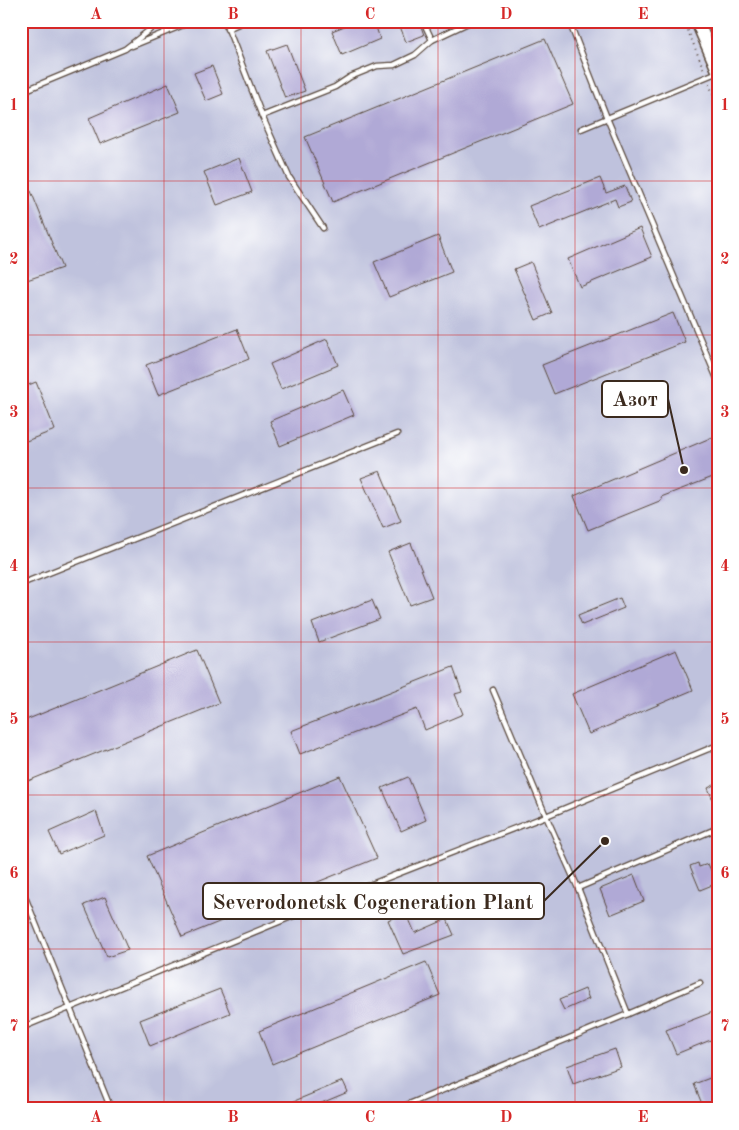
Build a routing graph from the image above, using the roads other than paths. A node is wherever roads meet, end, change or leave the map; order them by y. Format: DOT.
graph roads {
  1 [pos="161,21"];
  2 [pos="193,21"];
  3 [pos="225,21"];
  4 [pos="245,21"];
  5 [pos="423,21"];
  6 [pos="472,21"];
  7 [pos="569,21"];
  8 [pos="698,21"];
  9 [pos="228,29"];
  10 [pos="432,40"];
  11 [pos="125,49"];
  12 [pos="715,71"];
  13 [pos="21,92"];
  14 [pos="262,116"];
  15 [pos="607,118"];
  16 [pos="581,129"];
  17 [pos="323,228"];
  18 [pos="718,381"];
  19 [pos="396,434"];
  20 [pos="21,584"];
  21 [pos="493,690"];
  22 [pos="718,745"];
  23 [pos="546,816"];
  24 [pos="718,828"];
  25 [pos="21,887"];
  26 [pos="578,888"];
  27 [pos="700,984"];
  28 [pos="71,1008"];
  29 [pos="628,1014"];
  30 [pos="21,1028"];
  31 [pos="111,1109"];
  32 [pos="397,1109"];
  1 -- 11 [label="lane"];
  2 -- 11 [label="lane"];
  3 -- 9 [label="lane"];
  4 -- 9 [label="lane"];
  5 -- 10 [label="lane"];
  6 -- 10 [label="lane"];
  7 -- 15 [label="lane"];
  8 -- 12 [label="main road"];
  9 -- 14 [label="lane"];
  10 -- 14 [label="lane"];
  11 -- 13 [label="lane"];
  12 -- 15 [label="lane"];
  14 -- 17 [label="lane"];
  15 -- 16 [label="lane"];
  15 -- 18 [label="lane"];
  19 -- 20 [label="lane"];
  21 -- 23 [label="lane"];
  22 -- 23 [label="lane"];
  23 -- 26 [label="lane"];
  23 -- 28 [label="lane"];
  24 -- 26 [label="lane"];
  25 -- 28 [label="lane"];
  26 -- 29 [label="lane"];
  27 -- 29 [label="lane"];
  28 -- 30 [label="lane"];
  28 -- 31 [label="lane"];
  29 -- 32 [label="lane"];
}
